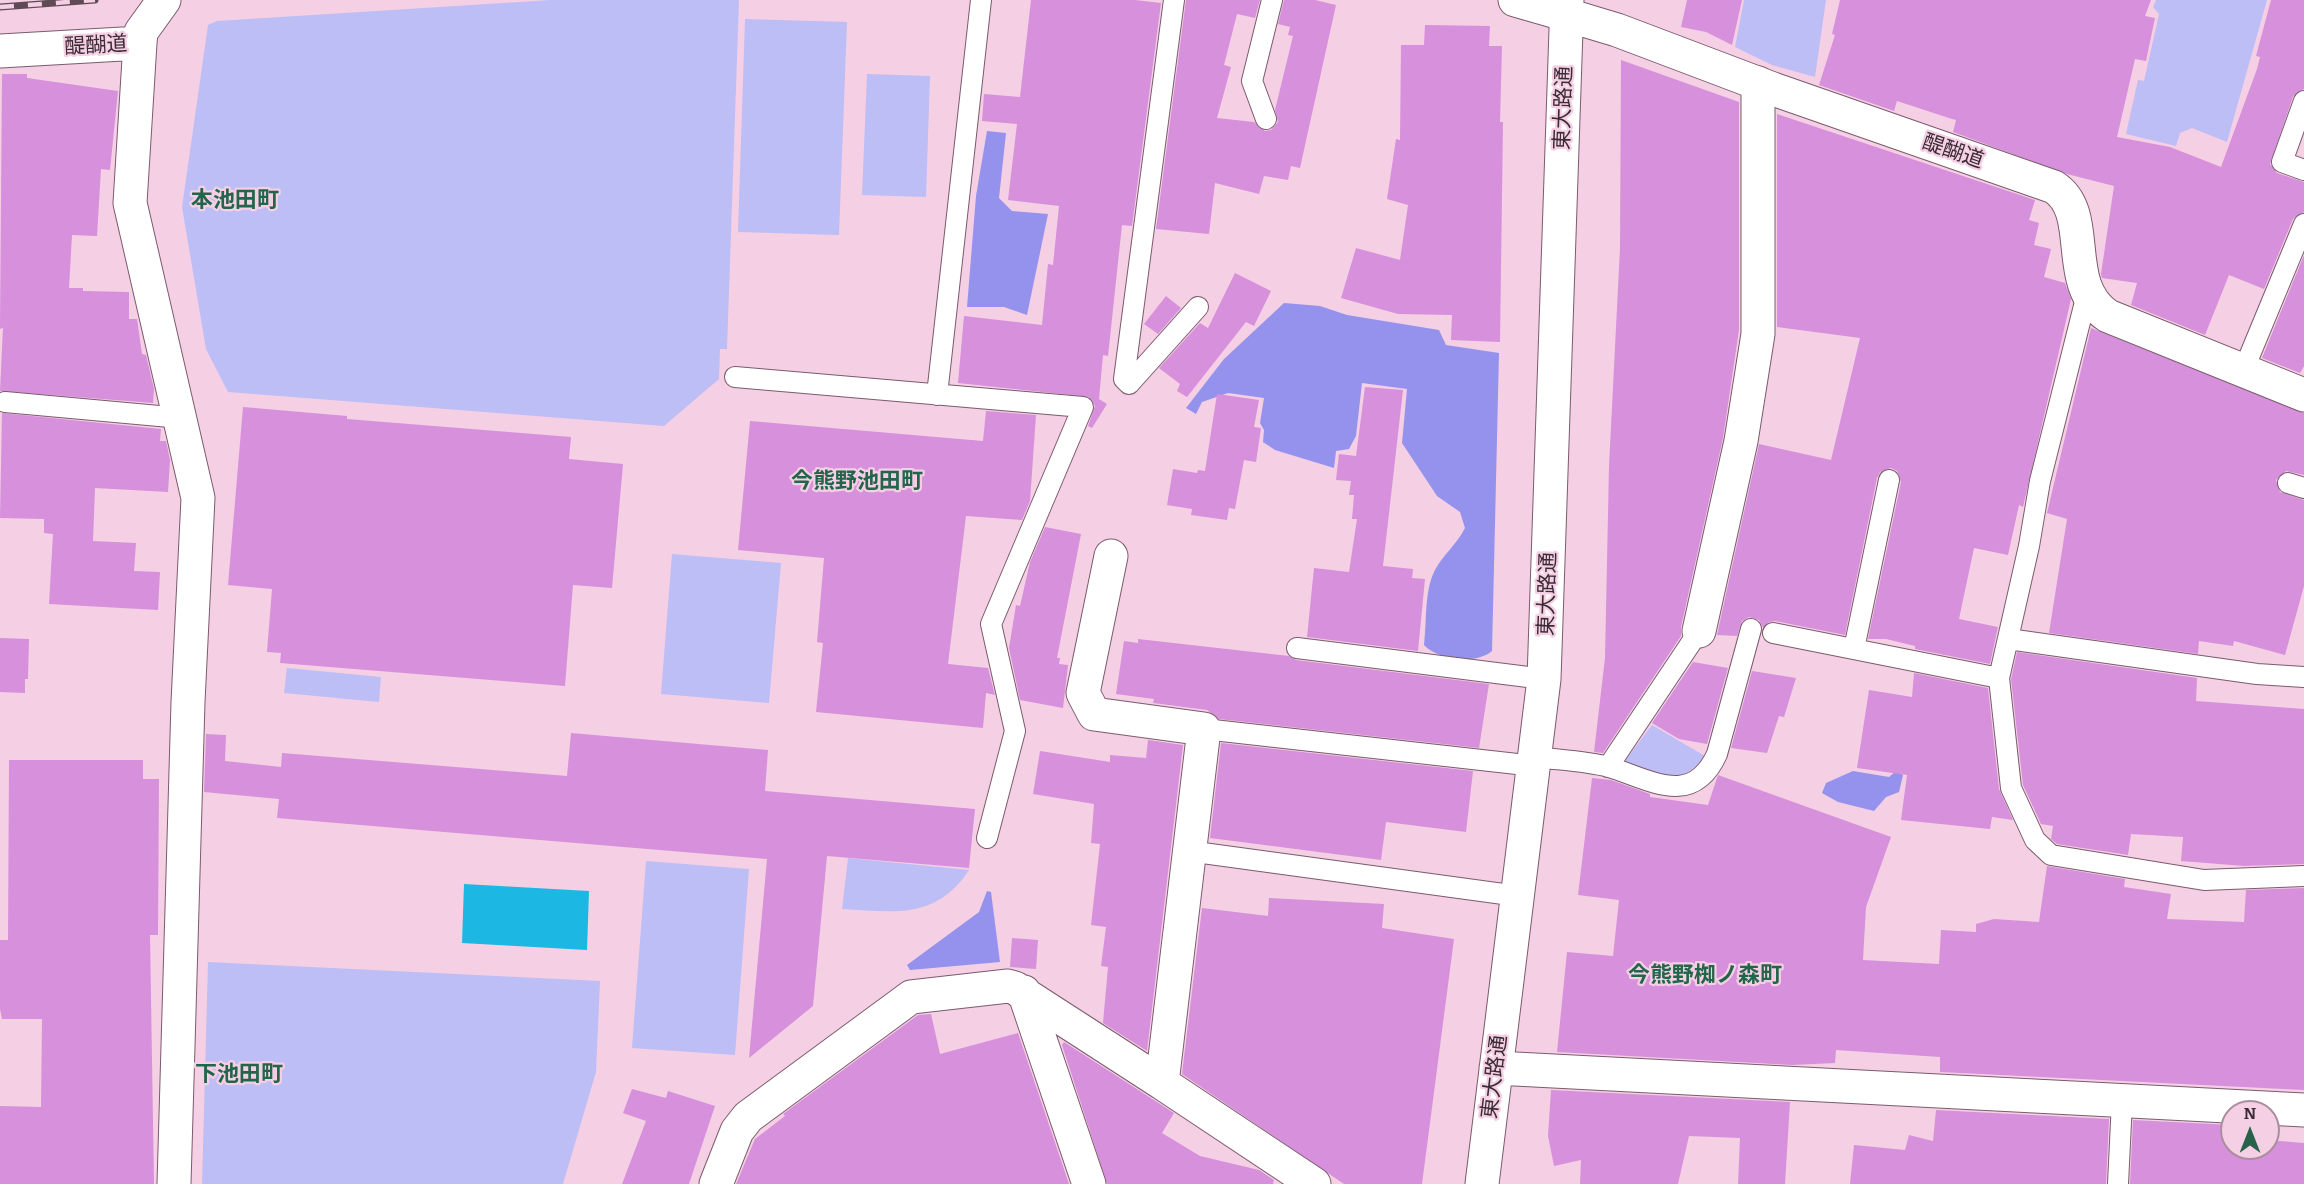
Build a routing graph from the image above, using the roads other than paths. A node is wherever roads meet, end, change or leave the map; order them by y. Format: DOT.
graph roads {
  1 [pos="164,0"];
  2 [pos="981,0"];
  3 [pos="1174,0"];
  4 [pos="1272,0"];
  5 [pos="1515,0"];
  6 [pos="1567,8"];
  7 [pos="140,44"];
  8 [pos="0,51"];
  9 [pos="1758,83"];
  10 [pos="2304,101"];
  11 [pos="1266,119"];
  12 [pos="2304,170"];
  13 [pos="2304,227"];
  14 [pos="2087,294"];
  15 [pos="1198,307"];
  16 [pos="2244,369"];
  17 [pos="735,377"];
  18 [pos="2304,394"];
  19 [pos="937,395"];
  20 [pos="5,402"];
  21 [pos="181,418"];
  22 [pos="1889,480"];
  23 [pos="1111,556"];
  24 [pos="1751,629"];
  25 [pos="1699,632"];
  26 [pos="1773,633"];
  27 [pos="2008,639"];
  28 [pos="1297,648"];
  29 [pos="1854,649"];
  30 [pos="2304,676"];
  31 [pos="1999,678"];
  32 [pos="1544,679"];
  33 [pos="1204,729"];
  34 [pos="1535,761"];
  35 [pos="1608,767"];
  36 [pos="987,838"];
  37 [pos="1188,851"];
  38 [pos="2304,876"];
  39 [pos="1518,896"];
  40 [pos="1024,992"];
  41 [pos="1496,1068"];
  42 [pos="1162,1083"];
  43 [pos="2122,1101"];
  44 [pos="2304,1110"];
  45 [pos="174,1184"];
  46 [pos="716,1184"];
  47 [pos="1089,1184"];
  48 [pos="1314,1184"];
  49 [pos="1482,1184"];
  50 [pos="2118,1184"];
  1 -- 7 [label="street, 醍醐道"];
  2 -- 19 [label="lane"];
  3 -- 15 [label="lane"];
  4 -- 11 [label="lane"];
  5 -- 6 [label="street, 醍醐道"];
  6 -- 9 [label="street, 醍醐道"];
  6 -- 32 [label="street, 東大路通"];
  7 -- 8 [label="street, 醍醐道"];
  7 -- 21 [label="street"];
  9 -- 14 [label="street, 醍醐道"];
  9 -- 25 [label="street"];
  10 -- 12 [label="lane"];
  13 -- 16 [label="lane"];
  14 -- 16 [label="street, 醍醐道"];
  14 -- 27 [label="lane"];
  16 -- 18 [label="street, 醍醐道"];
  17 -- 19 [label="lane"];
  19 -- 36 [label="lane"];
  20 -- 21 [label="lane"];
  21 -- 45 [label="street"];
  22 -- 29 [label="lane"];
  23 -- 33 [label="street"];
  24 -- 35 [label="lane"];
  25 -- 35 [label="lane"];
  26 -- 29 [label="lane"];
  27 -- 30 [label="lane"];
  27 -- 31 [label="lane"];
  28 -- 32 [label="lane"];
  29 -- 31 [label="lane"];
  31 -- 38 [label="lane"];
  32 -- 34 [label="street, 東大路通"];
  33 -- 34 [label="lane"];
  33 -- 37 [label="street"];
  34 -- 35 [label="lane"];
  34 -- 39 [label="street, 東大路通"];
  37 -- 39 [label="lane"];
  37 -- 42 [label="street"];
  39 -- 41 [label="street, 東大路通"];
  40 -- 42 [label="street"];
  40 -- 46 [label="street"];
  40 -- 47 [label="street"];
  41 -- 43 [label="street"];
  41 -- 49 [label="street, 東大路通"];
  42 -- 48 [label="street"];
  43 -- 44 [label="street"];
  43 -- 50 [label="lane"];
}
